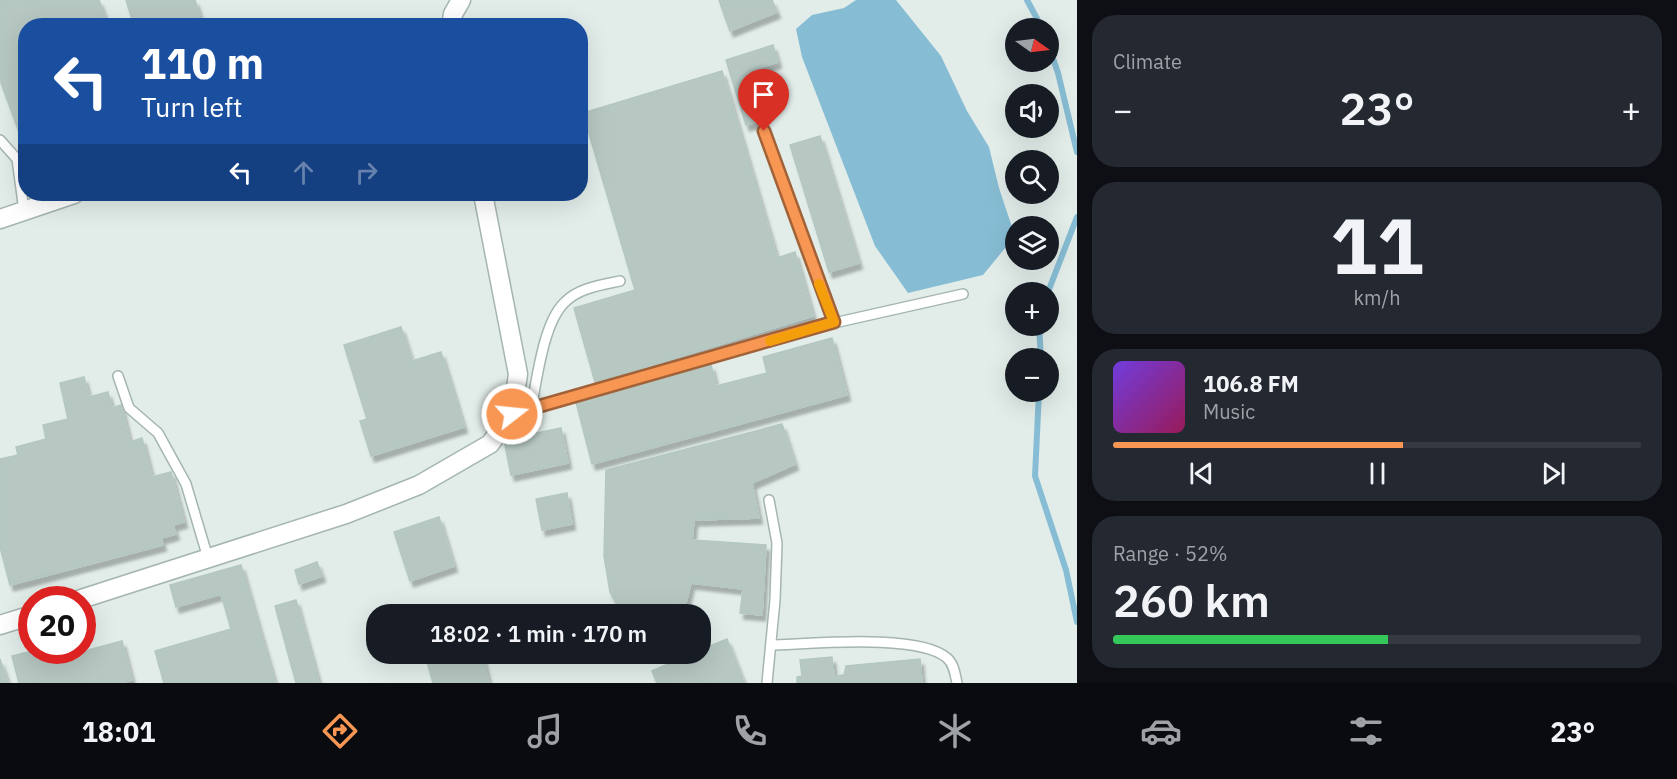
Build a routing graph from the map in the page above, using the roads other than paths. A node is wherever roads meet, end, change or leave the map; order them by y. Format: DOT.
graph roads {
  1 [pos="461,0"];
  2 [pos="452,18"];
  3 [pos="764,131"];
  4 [pos="0,140"];
  5 [pos="18,166"];
  6 [pos="23,201"];
  7 [pos="53,201"];
  8 [pos="484,201"];
  9 [pos="24,211"];
  10 [pos="0,219"];
  11 [pos="620,281"];
  12 [pos="963,294"];
  13 [pos="834,322"];
  14 [pos="118,376"];
  15 [pos="531,408"];
  16 [pos="512,414"];
  17 [pos="769,500"];
  18 [pos="208,558"];
  19 [pos="96,594"];
  20 [pos="18,619"];
  21 [pos="0,625"];
  22 [pos="771,645"];
  23 [pos="767,683"];
  24 [pos="957,683"];
  1 -- 2 [label="street"];
  3 -- 13 [label="lane"];
  4 -- 5 [label="lane"];
  6 -- 9 [label="lane"];
  7 -- 9 [label="street"];
  8 -- 16 [label="street"];
  9 -- 10 [label="street"];
  11 -- 15 [label="lane"];
  12 -- 13 [label="lane"];
  13 -- 15 [label="lane"];
  14 -- 18 [label="lane"];
  15 -- 16 [label="lane"];
  16 -- 18 [label="street"];
  17 -- 22 [label="lane"];
  18 -- 19 [label="street"];
  20 -- 21 [label="street"];
  22 -- 23 [label="lane"];
  22 -- 24 [label="lane"];
}
